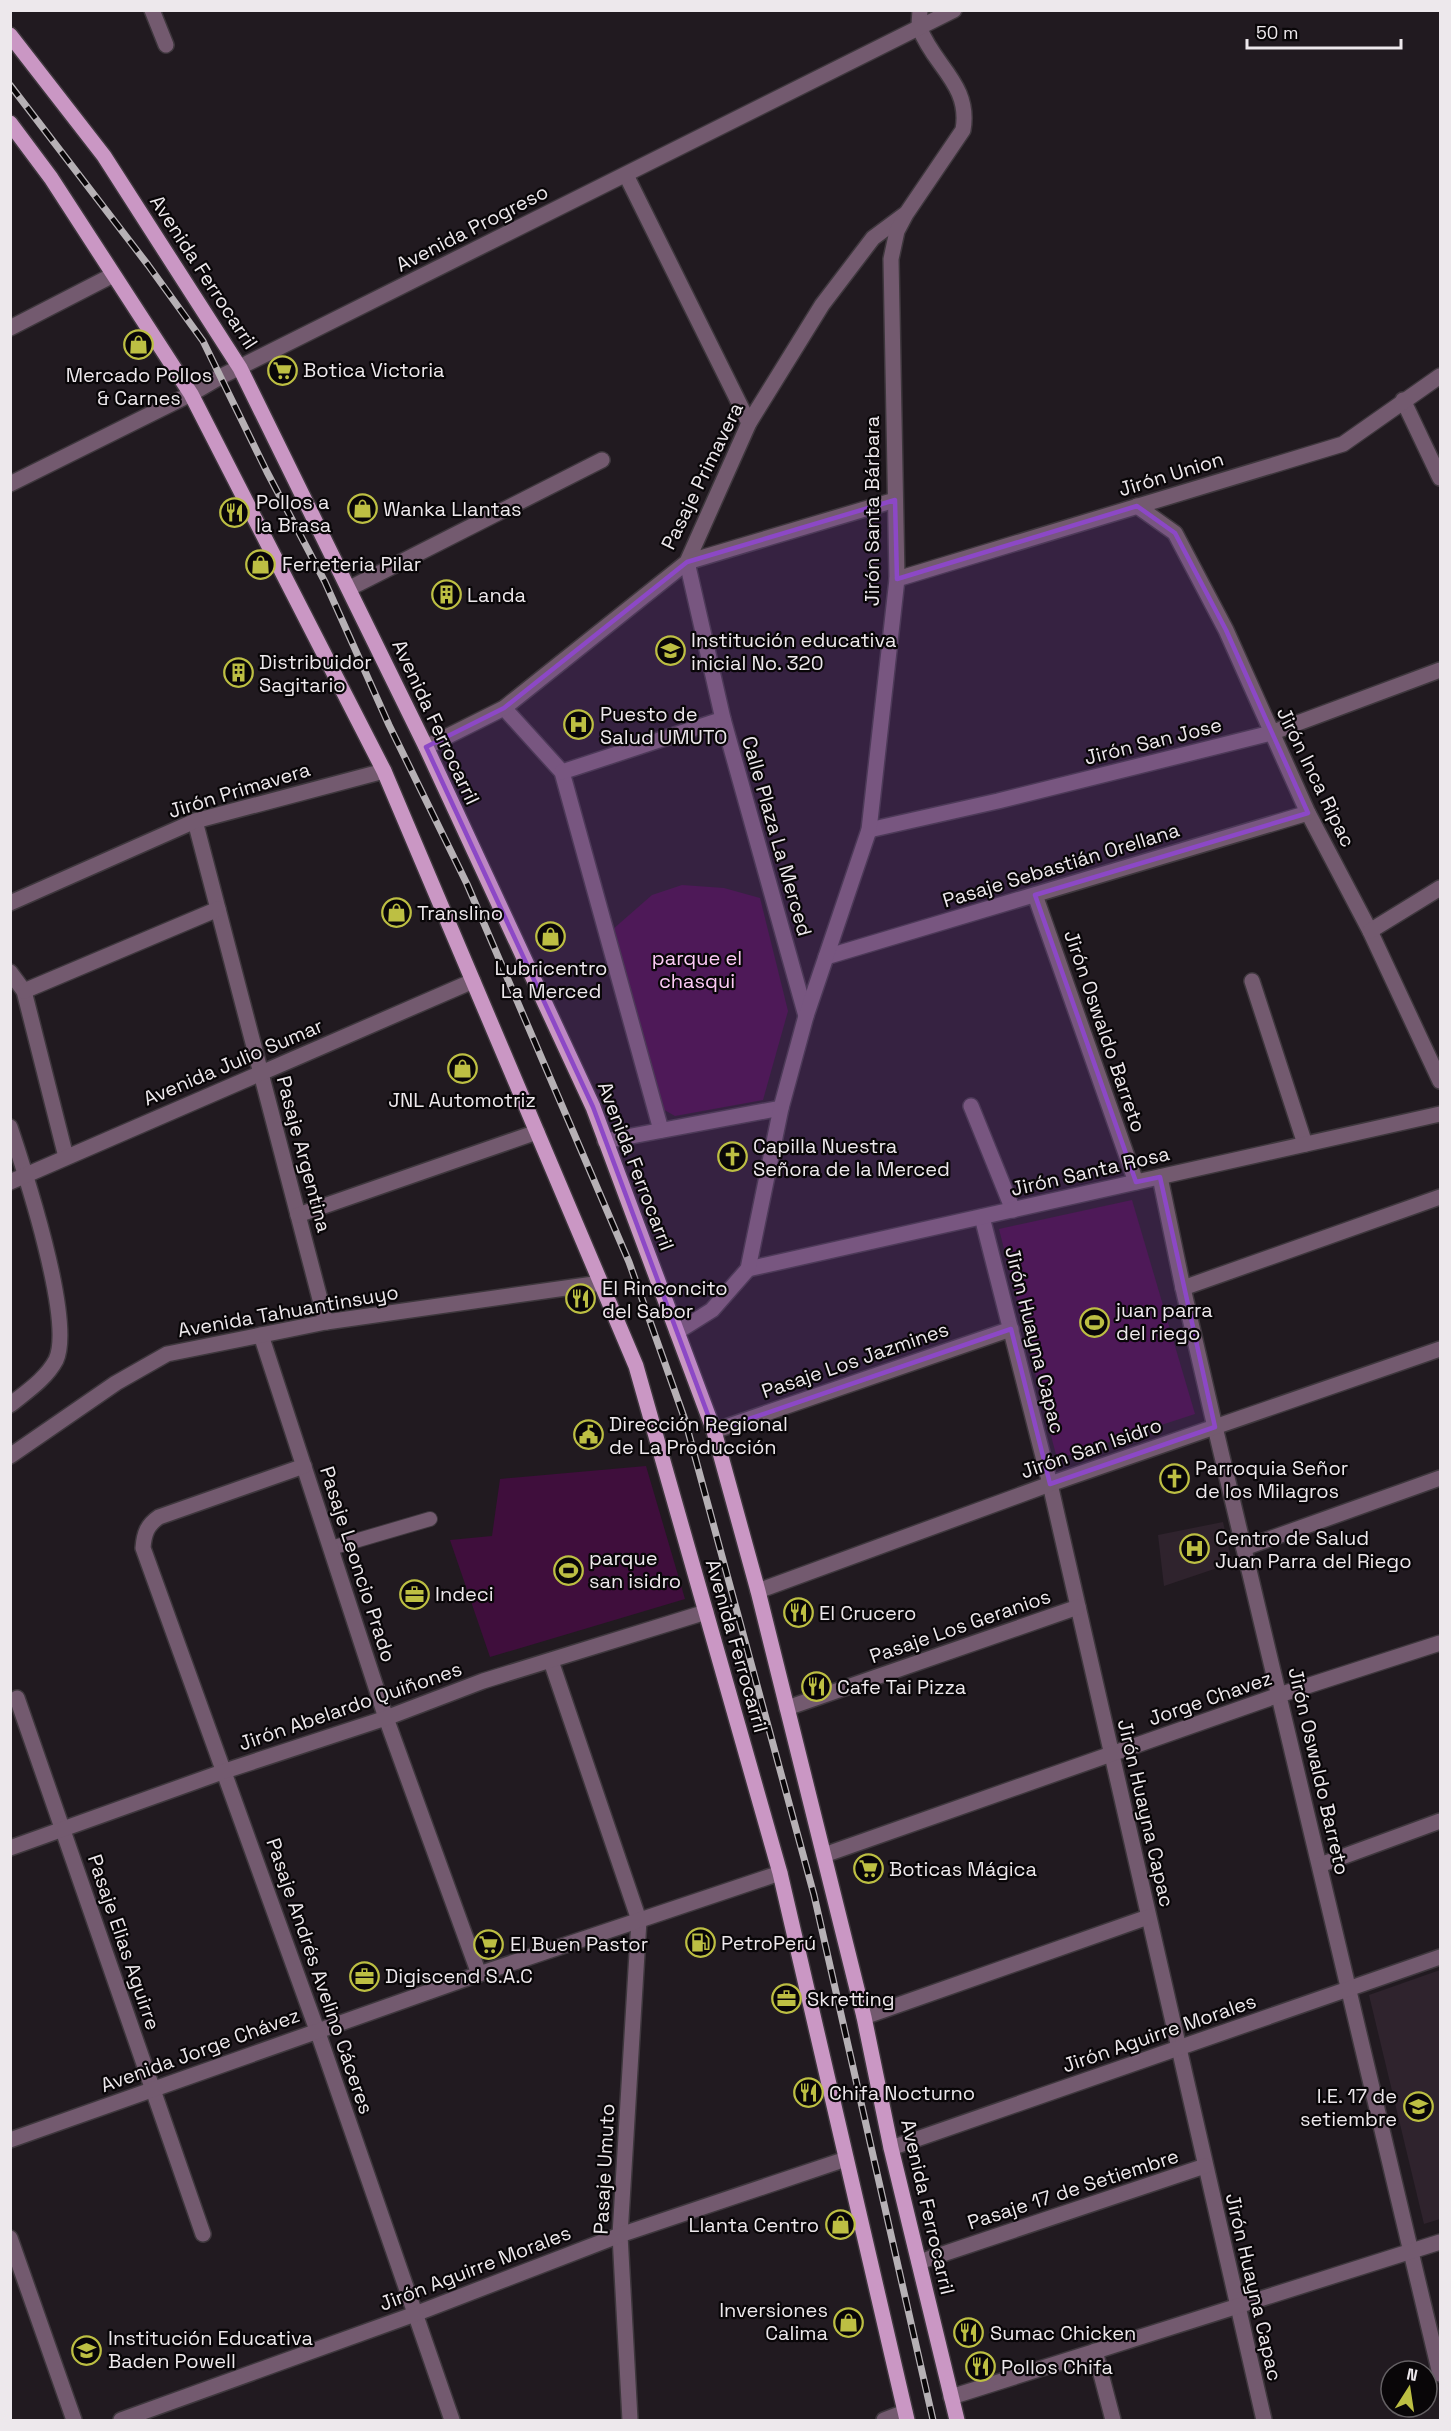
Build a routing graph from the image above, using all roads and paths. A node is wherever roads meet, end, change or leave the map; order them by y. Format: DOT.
graph roads {
  1 [pos="152,10"];
  2 [pos="920,10"];
  3 [pos="954,10"];
  4 [pos="919,28"];
  5 [pos="10,35"];
  6 [pos="166,45"];
  7 [pos="10,123"];
  8 [pos="626,175"];
  9 [pos="906,214"];
  10 [pos="113,275"];
  11 [pos="10,328"];
  12 [pos="240,368"];
  13 [pos="1440,376"];
  14 [pos="191,394"];
  15 [pos="1403,400"];
  16 [pos="749,423"];
  17 [pos="602,460"];
  18 [pos="1440,478"];
  19 [pos="10,484"];
  20 [pos="895,500"];
  21 [pos="1137,506"];
  22 [pos="687,562"];
  23 [pos="897,579"];
  24 [pos="350,588"];
  25 [pos="1440,670"];
  26 [pos="504,708"];
  27 [pos="723,719"];
  28 [pos="1271,733"];
  29 [pos="426,747"];
  30 [pos="384,771"];
  31 [pos="562,772"];
  32 [pos="1308,813"];
  33 [pos="195,821"];
  34 [pos="869,830"];
  35 [pos="1440,888"];
  36 [pos="1035,895"];
  37 [pos="10,903"];
  38 [pos="218,909"];
  39 [pos="1370,931"];
  40 [pos="826,957"];
  41 [pos="10,972"];
  42 [pos="473,981"];
  43 [pos="1252,981"];
  44 [pos="24,992"];
  45 [pos="806,1016"];
  46 [pos="261,1072"];
  47 [pos="1440,1081"];
  48 [pos="971,1106"];
  49 [pos="781,1108"];
  50 [pos="1440,1114"];
  51 [pos="10,1127"];
  52 [pos="662,1130"];
  53 [pos="537,1132"];
  54 [pos="605,1140"];
  55 [pos="1305,1144"];
  56 [pos="66,1156"];
  57 [pos="25,1174"];
  58 [pos="1160,1177"];
  59 [pos="10,1182"];
  60 [pos="1136,1182"];
  61 [pos="1440,1197"];
  62 [pos="1013,1210"];
  63 [pos="298,1215"];
  64 [pos="982,1216"];
  65 [pos="748,1269"];
  66 [pos="601,1283"];
  67 [pos="1182,1288"];
  68 [pos="326,1322"];
  69 [pos="1011,1329"];
  70 [pos="677,1332"];
  71 [pos="261,1335"];
  72 [pos="1440,1349"];
  73 [pos="10,1406"];
  74 [pos="1215,1427"];
  75 [pos="714,1431"];
  76 [pos="10,1456"];
  77 [pos="304,1466"];
  78 [pos="1440,1478"];
  79 [pos="1050,1484"];
  80 [pos="430,1520"];
  81 [pos="331,1548"];
  82 [pos="1244,1548"];
  83 [pos="758,1591"];
  84 [pos="1078,1607"];
  85 [pos="706,1612"];
  86 [pos="1440,1643"];
  87 [pos="551,1660"];
  88 [pos="1279,1695"];
  89 [pos="18,1698"];
  90 [pos="787,1708"];
  91 [pos="386,1718"];
  92 [pos="1111,1754"];
  93 [pos="225,1772"];
  94 [pos="1440,1821"];
  95 [pos="63,1829"];
  96 [pos="10,1848"];
  97 [pos="824,1855"];
  98 [pos="1320,1865"];
  99 [pos="780,1873"];
  100 [pos="1148,1917"];
  101 [pos="639,1920"];
  102 [pos="1440,1957"];
  103 [pos="479,1974"];
  104 [pos="1349,1990"];
  105 [pos="864,2017"];
  106 [pos="317,2031"];
  107 [pos="1178,2049"];
  108 [pos="153,2089"];
  109 [pos="10,2140"];
  110 [pos="891,2148"];
  111 [pos="846,2159"];
  112 [pos="1205,2166"];
  113 [pos="203,2234"];
  114 [pos="620,2235"];
  115 [pos="10,2238"];
  116 [pos="1440,2242"];
  117 [pos="1412,2252"];
  118 [pos="919,2262"];
  119 [pos="1237,2305"];
  120 [pos="415,2314"];
  121 [pos="1095,2350"];
  122 [pos="1440,2374"];
  123 [pos="951,2397"];
  124 [pos="906,2416"];
  125 [pos="74,2421"];
  126 [pos="121,2421"];
  127 [pos="452,2421"];
  128 [pos="630,2421"];
  129 [pos="884,2421"];
  130 [pos="957,2421"];
  131 [pos="1113,2421"];
  132 [pos="1264,2421"];
  1 -- 6 [label="street"];
  2 -- 4 [label="street"];
  3 -- 4 [label="street, Avenida Progreso"];
  4 -- 8 [label="street, Avenida Progreso"];
  4 -- 9 [label="street, Jirón Santa Bárbara"];
  5 -- 12 [label="main road, Avenida Ferrocarril"];
  7 -- 10 [label="main road, Avenida Ferrocarril"];
  8 -- 12 [label="street, Avenida Progreso"];
  8 -- 16 [label="street"];
  9 -- 16 [label="street, Pasaje Primavera"];
  9 -- 20 [label="street, Jirón Santa Bárbara"];
  10 -- 11 [label="street"];
  10 -- 14 [label="main road, Avenida Ferrocarril"];
  12 -- 14 [label="street, Avenida Progreso"];
  12 -- 24 [label="main road, Avenida Ferrocarril"];
  13 -- 15 [label="street, Jirón Union"];
  14 -- 19 [label="street, Avenida Progreso"];
  14 -- 30 [label="main road, Avenida Ferrocarril"];
  15 -- 18 [label="street"];
  15 -- 21 [label="street, Jirón Union"];
  16 -- 22 [label="street, Pasaje Primavera"];
  17 -- 24 [label="street"];
  20 -- 22 [label="street"];
  20 -- 23 [label="street, Jirón Santa Bárbara"];
  21 -- 23 [label="street, Jirón Union"];
  21 -- 28 [label="street, Jirón Inca Ripac"];
  22 -- 26 [label="street, Pasaje Primavera"];
  22 -- 27 [label="street, Calle Plaza La Merced"];
  23 -- 34 [label="street, Jirón Santa Bárbara"];
  24 -- 29 [label="main road, Avenida Ferrocarril"];
  25 -- 28 [label="street, Jirón San Jose"];
  26 -- 29 [label="street, Pasaje Primavera"];
  26 -- 31 [label="street"];
  27 -- 31 [label="street"];
  27 -- 45 [label="street, Calle Plaza La Merced"];
  28 -- 32 [label="street, Jirón Inca Ripac"];
  28 -- 34 [label="street, Jirón San Jose"];
  29 -- 54 [label="main road, Avenida Ferrocarril"];
  30 -- 33 [label="street, Jirón Primavera"];
  30 -- 42 [label="main road, Avenida Ferrocarril"];
  31 -- 52 [label="street"];
  32 -- 36 [label="street, Pasaje Sebastián Orellana"];
  32 -- 39 [label="street, Jirón Inca Ripac"];
  33 -- 37 [label="street, Jirón Primavera"];
  33 -- 38 [label="street, Pasaje Argentina"];
  34 -- 40 [label="street, Jirón Santa Bárbara"];
  35 -- 39 [label="street"];
  36 -- 40 [label="street, Pasaje Sebastián Orellana"];
  36 -- 60 [label="street, Jirón Oswaldo Barreto"];
  38 -- 44 [label="street"];
  38 -- 46 [label="street, Pasaje Argentina"];
  39 -- 47 [label="street, Jirón Inca Ripac"];
  40 -- 45 [label="street, Jirón Santa Bárbara"];
  41 -- 44 [label="street"];
  42 -- 46 [label="street, Avenida Julio Sumar"];
  42 -- 53 [label="main road, Avenida Ferrocarril"];
  43 -- 55 [label="street"];
  44 -- 56 [label="street"];
  45 -- 49 [label="street"];
  46 -- 56 [label="street, Avenida Julio Sumar"];
  46 -- 63 [label="street, Pasaje Argentina"];
  48 -- 62 [label="street"];
  49 -- 52 [label="street"];
  49 -- 65 [label="street"];
  50 -- 55 [label="street, Jirón Santa Rosa"];
  51 -- 57 [label="street"];
  52 -- 54 [label="street"];
  53 -- 63 [label="street"];
  53 -- 66 [label="main road, Avenida Ferrocarril"];
  54 -- 70 [label="main road, Avenida Ferrocarril"];
  55 -- 58 [label="street, Jirón Santa Rosa"];
  56 -- 57 [label="street, Avenida Julio Sumar"];
  57 -- 59 [label="street, Avenida Julio Sumar"];
  57 -- 73 [label="street"];
  58 -- 60 [label="street, Jirón Santa Rosa"];
  58 -- 67 [label="street, Jirón Oswaldo Barreto"];
  60 -- 62 [label="street, Jirón Santa Rosa"];
  61 -- 67 [label="street"];
  62 -- 64 [label="street, Jirón Santa Rosa"];
  63 -- 68 [label="street, Pasaje Argentina"];
  64 -- 65 [label="street, Jirón Santa Rosa"];
  64 -- 69 [label="street, Jirón Huayna Capac"];
  65 -- 70 [label="street"];
  66 -- 68 [label="street, Avenida Tahuantinsuyo"];
  66 -- 85 [label="main road, Avenida Ferrocarril"];
  67 -- 74 [label="street, Jirón Oswaldo Barreto"];
  68 -- 71 [label="street, Avenida Tahuantinsuyo"];
  69 -- 75 [label="street, Pasaje Los Jazmines"];
  69 -- 79 [label="street, Jirón Huayna Capac"];
  70 -- 75 [label="main road, Avenida Ferrocarril"];
  71 -- 76 [label="street, Avenida Tahuantinsuyo"];
  71 -- 77 [label="street, Pasaje Leoncio Prado"];
  72 -- 74 [label="street, Jirón San Isidro"];
  74 -- 79 [label="street, Jirón San Isidro"];
  74 -- 82 [label="street, Jirón Oswaldo Barreto"];
  75 -- 83 [label="main road, Avenida Ferrocarril"];
  77 -- 81 [label="street, Pasaje Leoncio Prado"];
  77 -- 93 [label="street, Pasaje Andrés Avelino Cáceres"];
  78 -- 82 [label="street"];
  79 -- 83 [label="street, Jirón San Isidro"];
  79 -- 84 [label="street, Jirón Huayna Capac"];
  80 -- 81 [label="street"];
  81 -- 91 [label="street, Pasaje Leoncio Prado"];
  82 -- 88 [label="street, Jirón Oswaldo Barreto"];
  83 -- 90 [label="main road, Avenida Ferrocarril"];
  84 -- 90 [label="street, Pasaje Los Geranios"];
  84 -- 92 [label="street, Jirón Huayna Capac"];
  85 -- 87 [label="street, Jirón Abelardo Quiñones"];
  85 -- 99 [label="main road, Avenida Ferrocarril"];
  86 -- 88 [label="street, Jorge Chavez"];
  87 -- 91 [label="street, Jirón Abelardo Quiñones"];
  87 -- 101 [label="street"];
  88 -- 92 [label="street, Jorge Chavez"];
  88 -- 98 [label="street, Jirón Oswaldo Barreto"];
  89 -- 95 [label="street, Pasaje Elias Aguirre"];
  90 -- 97 [label="main road, Avenida Ferrocarril"];
  91 -- 93 [label="street, Jirón Abelardo Quiñones"];
  91 -- 103 [label="street, Pasaje Leoncio Prado"];
  92 -- 97 [label="street, Jorge Chavez"];
  92 -- 100 [label="street, Jirón Huayna Capac"];
  93 -- 95 [label="street, Jirón Abelardo Quiñones"];
  93 -- 106 [label="street, Pasaje Andrés Avelino Cáceres"];
  94 -- 98 [label="street"];
  95 -- 96 [label="street, Jirón Abelardo Quiñones"];
  95 -- 108 [label="street, Pasaje Elias Aguirre"];
  97 -- 105 [label="main road, Avenida Ferrocarril"];
  98 -- 104 [label="street, Jirón Oswaldo Barreto"];
  99 -- 101 [label="street, Avenida Jorge Chávez"];
  99 -- 111 [label="main road, Avenida Ferrocarril"];
  100 -- 105 [label="street"];
  100 -- 107 [label="street, Jirón Huayna Capac"];
  101 -- 103 [label="street, Avenida Jorge Chávez"];
  101 -- 114 [label="street, Pasaje Umuto"];
  102 -- 104 [label="street, Jirón Aguirre Morales"];
  103 -- 106 [label="street, Avenida Jorge Chávez"];
  104 -- 107 [label="street, Jirón Aguirre Morales"];
  104 -- 117 [label="street, Jirón Oswaldo Barreto"];
  105 -- 110 [label="main road, Avenida Ferrocarril"];
  106 -- 108 [label="street, Avenida Jorge Chávez"];
  106 -- 120 [label="street, Pasaje Andrés Avelino Cáceres"];
  107 -- 110 [label="street, Jirón Aguirre Morales"];
  107 -- 112 [label="street, Jirón Huayna Capac"];
  108 -- 109 [label="street, Avenida Jorge Chávez"];
  108 -- 113 [label="street, Pasaje Elias Aguirre"];
  110 -- 118 [label="main road, Avenida Ferrocarril"];
  111 -- 114 [label="street, Jirón Aguirre Morales"];
  111 -- 124 [label="main road, Avenida Ferrocarril"];
  112 -- 118 [label="street, Pasaje 17 de Setiembre"];
  112 -- 119 [label="street, Jirón Huayna Capac"];
  114 -- 120 [label="street, Jirón Aguirre Morales"];
  114 -- 128 [label="street, Pasaje Umuto"];
  115 -- 125 [label="street"];
  116 -- 117 [label="street"];
  117 -- 119 [label="street"];
  117 -- 122 [label="street, Jirón Oswaldo Barreto"];
  118 -- 123 [label="main road, Avenida Ferrocarril"];
  119 -- 121 [label="street"];
  119 -- 132 [label="street, Jirón Huayna Capac"];
  120 -- 126 [label="street, Jirón Aguirre Morales"];
  120 -- 127 [label="street, Pasaje Andrés Avelino Cáceres"];
  121 -- 123 [label="street"];
  121 -- 131 [label="street"];
  123 -- 130 [label="main road, Avenida Ferrocarril"];
  124 -- 129 [label="street"];
}
